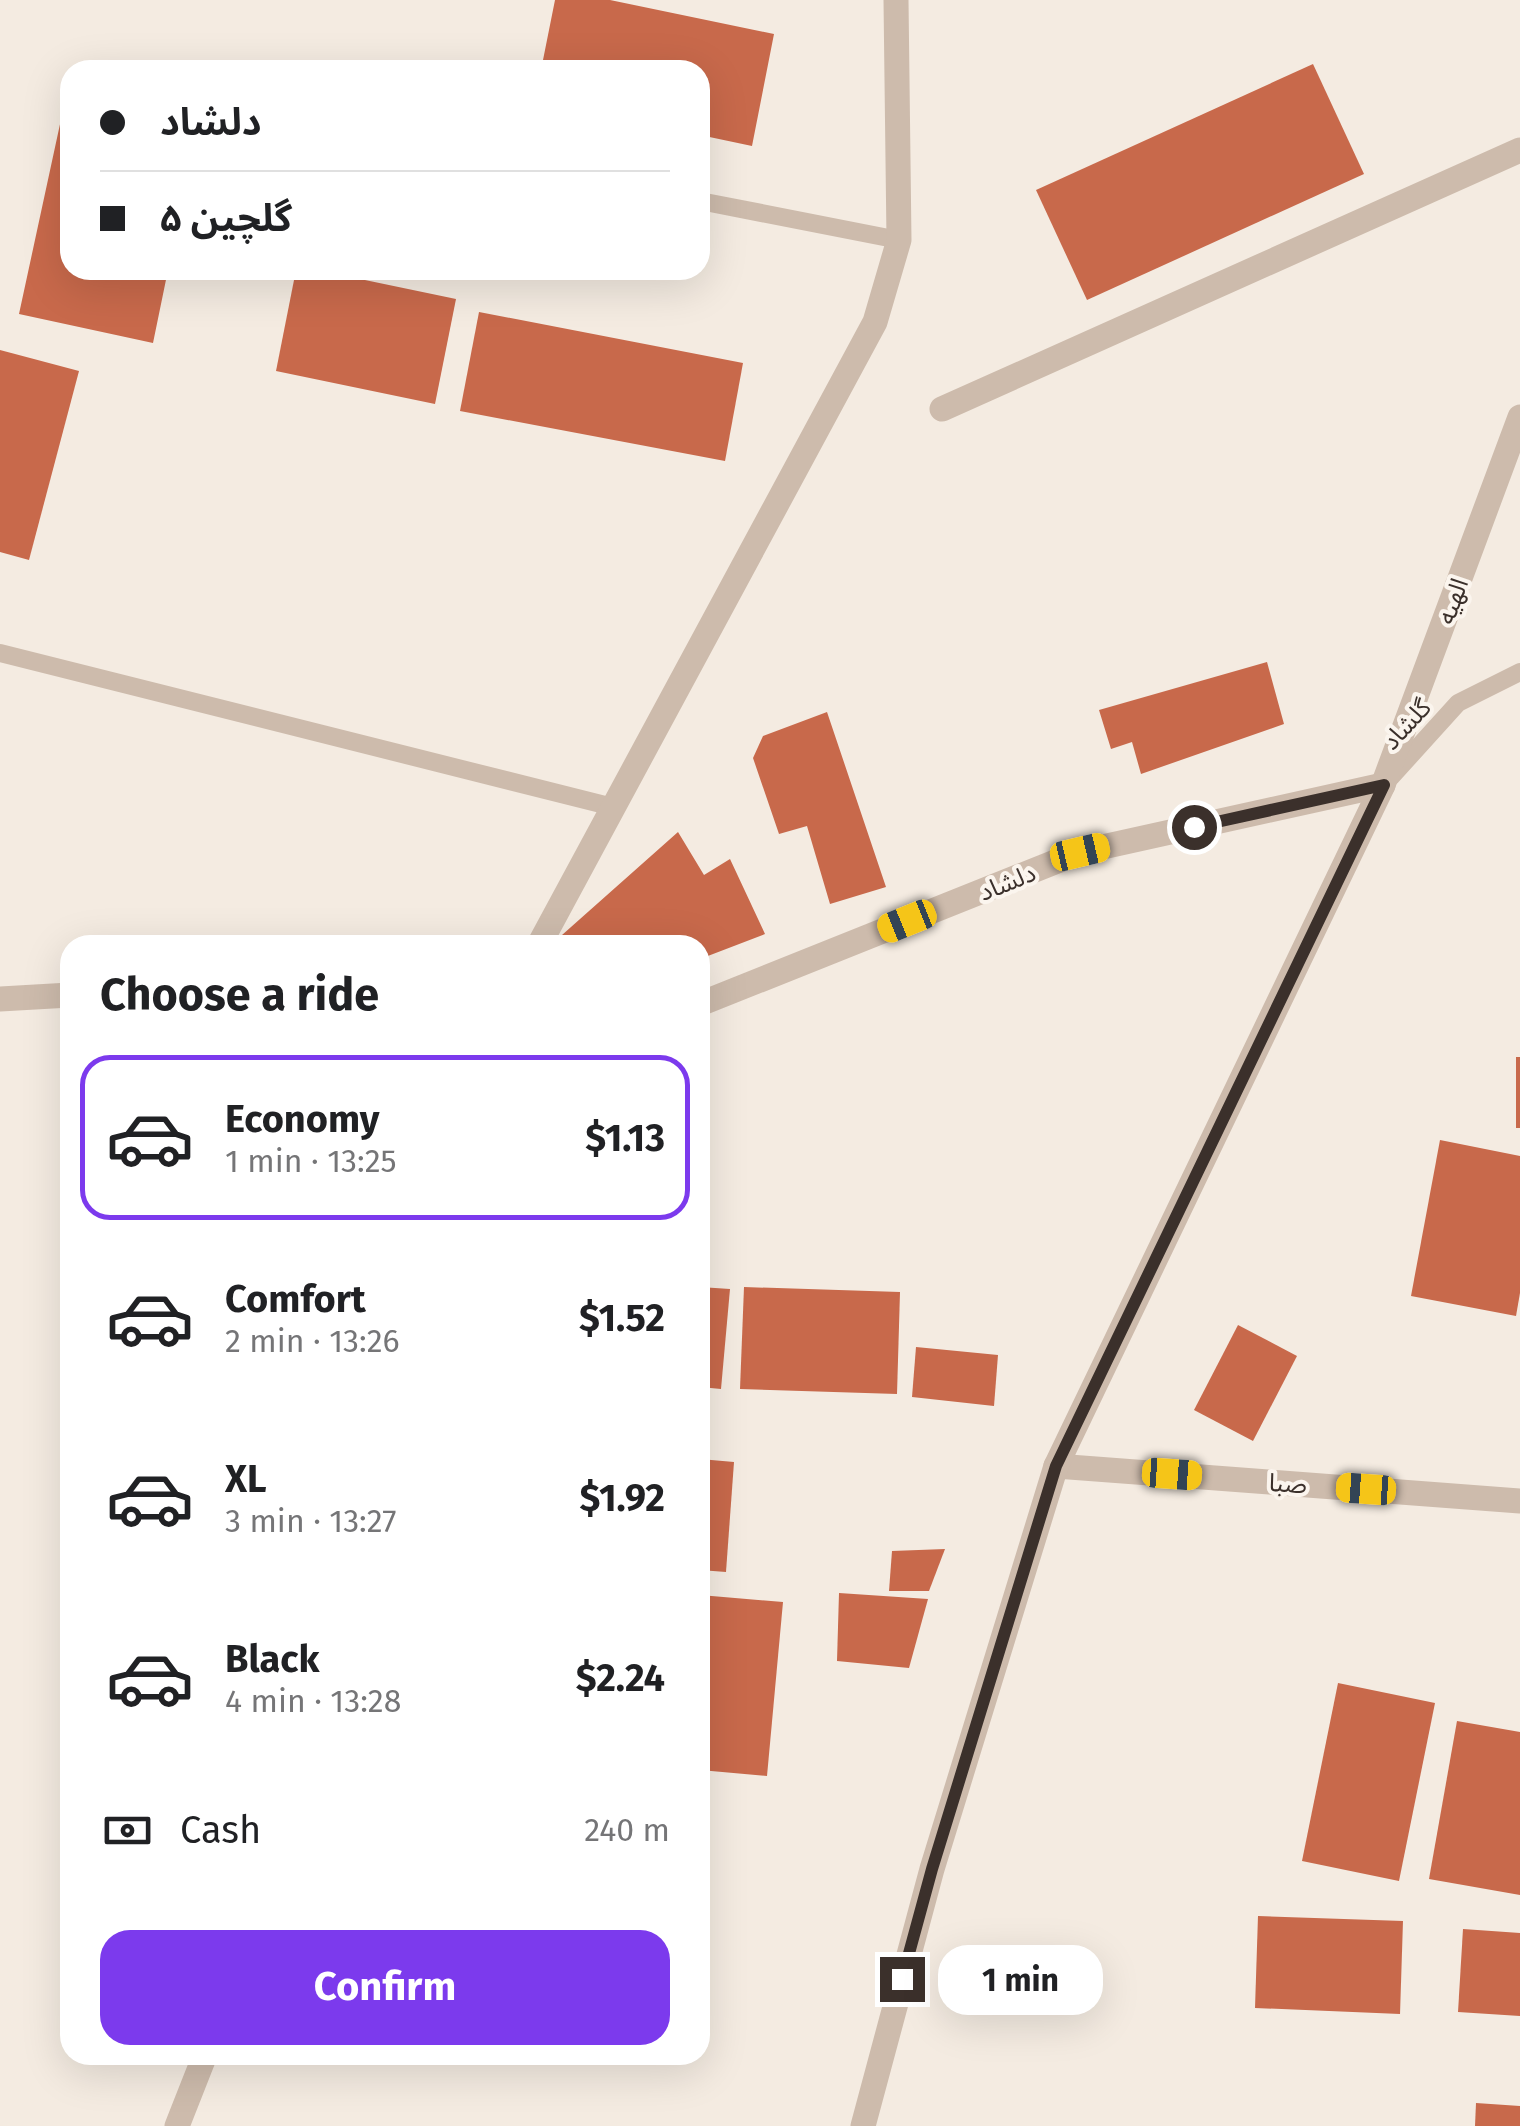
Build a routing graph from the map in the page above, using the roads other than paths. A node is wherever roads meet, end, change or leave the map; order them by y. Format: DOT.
graph roads {
  1 [pos="896,0"];
  2 [pos="1520,150"];
  3 [pos="710,203"];
  4 [pos="899,240"];
  5 [pos="942,409"];
  6 [pos="1520,417"];
  7 [pos="0,653"];
  8 [pos="1520,672"];
  9 [pos="1384,785"];
  10 [pos="614,807"];
  11 [pos="544,935"];
  12 [pos="60,996"];
  13 [pos="0,999"];
  14 [pos="710,1000"];
  15 [pos="1056,1466"];
  16 [pos="1520,1501"];
  17 [pos="201,2065"];
  18 [pos="177,2126"];
  19 [pos="863,2126"];
  1 -- 4 [label="street"];
  2 -- 5 [label="street"];
  3 -- 4 [label="lane"];
  4 -- 10 [label="street"];
  6 -- 9 [label="street, الهیه"];
  7 -- 10 [label="lane"];
  8 -- 9 [label="lane, گلشاد"];
  9 -- 14 [label="street, دلشاد"];
  9 -- 15 [label="street, الهیه"];
  10 -- 11 [label="street"];
  12 -- 13 [label="street"];
  15 -- 16 [label="street, صبا"];
  15 -- 19 [label="street, الهیه"];
  17 -- 18 [label="street"];
}
